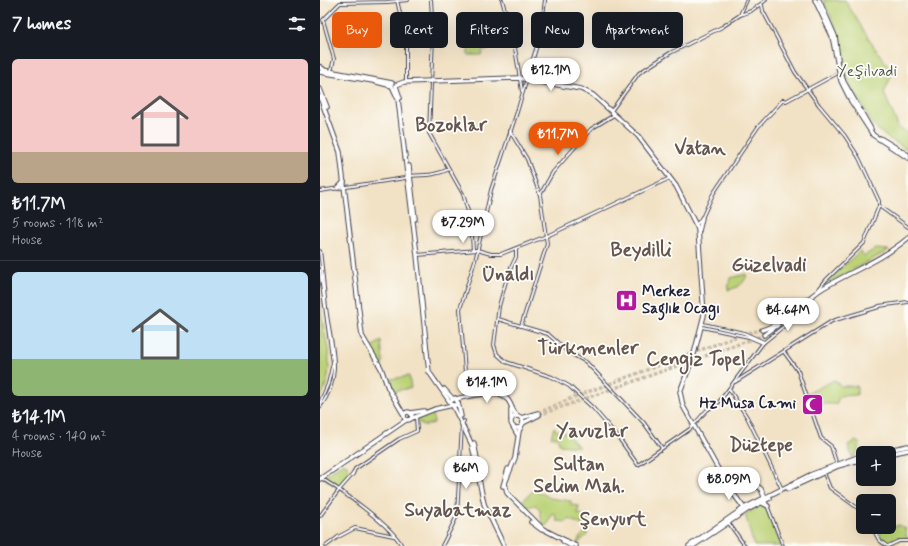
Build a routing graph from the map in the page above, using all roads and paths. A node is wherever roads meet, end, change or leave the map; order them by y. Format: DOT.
graph roads {
  1 [pos="408,0"];
  2 [pos="431,0"];
  3 [pos="502,0"];
  4 [pos="545,0"];
  5 [pos="747,0"];
  6 [pos="766,0"];
  7 [pos="815,0"];
  8 [pos="819,0"];
  9 [pos="397,1"];
  10 [pos="762,5"];
  11 [pos="740,15"];
  12 [pos="321,71"];
  13 [pos="331,71"];
  14 [pos="836,74"];
  15 [pos="520,77"];
  16 [pos="526,78"];
  17 [pos="406,80"];
  18 [pos="432,80"];
  19 [pos="394,85"];
  20 [pos="320,89"];
  21 [pos="807,89"];
  22 [pos="523,92"];
  23 [pos="320,97"];
  24 [pos="611,111"];
  25 [pos="615,115"];
  26 [pos="510,131"];
  27 [pos="336,139"];
  28 [pos="908,155"];
  29 [pos="908,158"];
  30 [pos="450,169"];
  31 [pos="410,178"];
  32 [pos="670,178"];
  33 [pos="344,181"];
  34 [pos="345,187"];
  35 [pos="338,188"];
  36 [pos="320,191"];
  37 [pos="540,195"];
  38 [pos="879,206"];
  39 [pos="702,218"];
  40 [pos="696,225"];
  41 [pos="908,227"];
  42 [pos="699,232"];
  43 [pos="545,236"];
  44 [pos="908,240"];
  45 [pos="516,249"];
  46 [pos="473,250"];
  47 [pos="477,250"];
  48 [pos="320,251"];
  49 [pos="418,255"];
  50 [pos="320,270"];
  51 [pos="822,287"];
  52 [pos="908,302"];
  53 [pos="799,309"];
  54 [pos="498,318"];
  55 [pos="521,326"];
  56 [pos="702,326"];
  57 [pos="762,330"];
  58 [pos="764,335"];
  59 [pos="764,342"];
  60 [pos="784,352"];
  61 [pos="430,374"];
  62 [pos="735,383"];
  63 [pos="729,389"];
  64 [pos="467,396"];
  65 [pos="454,402"];
  66 [pos="320,403"];
  67 [pos="320,407"];
  68 [pos="512,408"];
  69 [pos="512,414"];
  70 [pos="407,416"];
  71 [pos="416,417"];
  72 [pos="520,417"];
  73 [pos="527,417"];
  74 [pos="511,419"];
  75 [pos="463,422"];
  76 [pos="522,425"];
  77 [pos="694,425"];
  78 [pos="513,427"];
  79 [pos="517,434"];
  80 [pos="472,440"];
  81 [pos="908,446"];
  82 [pos="662,448"];
  83 [pos="896,448"];
  84 [pos="908,450"];
  85 [pos="896,453"];
  86 [pos="856,458"];
  87 [pos="476,461"];
  88 [pos="856,461"];
  89 [pos="838,466"];
  90 [pos="824,473"];
  91 [pos="478,475"];
  92 [pos="320,477"];
  93 [pos="480,479"];
  94 [pos="727,485"];
  95 [pos="339,489"];
  96 [pos="782,490"];
  97 [pos="764,501"];
  98 [pos="768,506"];
  99 [pos="856,507"];
  100 [pos="746,509"];
  101 [pos="320,516"];
  102 [pos="727,522"];
  103 [pos="493,525"];
  104 [pos="876,534"];
  105 [pos="395,536"];
  106 [pos="908,541"];
  107 [pos="326,546"];
  108 [pos="402,546"];
  109 [pos="442,546"];
  110 [pos="504,546"];
  111 [pos="571,546"];
  112 [pos="576,546"];
  113 [pos="688,546"];
  114 [pos="693,546"];
  115 [pos="745,546"];
  116 [pos="783,546"];
  117 [pos="887,546"];
  1 -- 9 [label="street"];
  2 -- 18 [label="street"];
  3 -- 15 [label="street"];
  4 -- 16 [label="street"];
  5 -- 11 [label="street"];
  6 -- 10 [label="street"];
  7 -- 29 [label="main road"];
  8 -- 28 [label="main road"];
  9 -- 13 [label="street"];
  9 -- 17 [label="street"];
  10 -- 11 [label="street"];
  10 -- 21 [label="street"];
  11 -- 24 [label="street"];
  12 -- 13 [label="main road"];
  12 -- 19 [label="main road"];
  13 -- 19 [label="main road"];
  14 -- 21 [label="street"];
  15 -- 16 [label="main road"];
  15 -- 18 [label="main road"];
  15 -- 22 [label="street"];
  16 -- 22 [label="street"];
  16 -- 24 [label="main road"];
  17 -- 18 [label="main road"];
  17 -- 19 [label="main road"];
  18 -- 19 [label="main road"];
  18 -- 30 [label="street"];
  19 -- 31 [label="main road"];
  20 -- 27 [label="main road"];
  21 -- 38 [label="street"];
  21 -- 39 [label="street"];
  22 -- 26 [label="street"];
  23 -- 27 [label="main road"];
  24 -- 25 [label="main road"];
  25 -- 32 [label="main road"];
  25 -- 37 [label="street"];
  26 -- 37 [label="street"];
  26 -- 47 [label="street"];
  27 -- 33 [label="main road"];
  30 -- 31 [label="street"];
  30 -- 46 [label="street"];
  31 -- 34 [label="street"];
  31 -- 49 [label="main road"];
  32 -- 40 [label="main road"];
  32 -- 43 [label="street"];
  33 -- 34 [label="main road"];
  33 -- 35 [label="main road"];
  34 -- 35 [label="street"];
  34 -- 70 [label="main road"];
  35 -- 36 [label="street"];
  37 -- 43 [label="street"];
  38 -- 41 [label="street"];
  38 -- 51 [label="street"];
  39 -- 40 [label="street"];
  39 -- 42 [label="main road"];
  40 -- 42 [label="main road"];
  42 -- 56 [label="main road"];
  43 -- 45 [label="street"];
  43 -- 55 [label="street"];
  44 -- 51 [label="main road"];
  44 -- 53 [label="main road"];
  45 -- 47 [label="street"];
  45 -- 54 [label="street"];
  46 -- 47 [label="street"];
  46 -- 49 [label="street"];
  47 -- 64 [label="street"];
  48 -- 67 [label="street"];
  49 -- 61 [label="main road"];
  50 -- 66 [label="street"];
  51 -- 57 [label="main road"];
  52 -- 60 [label="street"];
  53 -- 58 [label="main road"];
  53 -- 59 [label="street"];
  54 -- 55 [label="street"];
  54 -- 82 [label="street"];
  55 -- 82 [label="street"];
  56 -- 59 [label="street"];
  56 -- 77 [label="main road"];
  59 -- 62 [label="street"];
  60 -- 62 [label="street"];
  60 -- 89 [label="street"];
  61 -- 65 [label="main road"];
  61 -- 65 [label="main road"];
  62 -- 63 [label="street"];
  63 -- 77 [label="street"];
  63 -- 96 [label="street"];
  64 -- 65 [label="main road"];
  64 -- 68 [label="main road"];
  65 -- 69 [label="main road"];
  65 -- 70 [label="main road"];
  65 -- 71 [label="main road"];
  65 -- 75 [label="main road"];
  68 -- 72 [label="main road"];
  68 -- 73 [label="main road"];
  69 -- 74 [label="main road"];
  69 -- 79 [label="main road"];
  70 -- 71 [label="main road"];
  70 -- 92 [label="main road"];
  71 -- 95 [label="street"];
  72 -- 73 [label="main road"];
  72 -- 74 [label="main road"];
  72 -- 76 [label="main road"];
  73 -- 76 [label="main road"];
  74 -- 78 [label="main road"];
  75 -- 91 [label="main road"];
  75 -- 93 [label="main road"];
  75 -- 109 [label="street"];
  76 -- 78 [label="main road"];
  76 -- 112 [label="main road"];
  77 -- 82 [label="street"];
  77 -- 94 [label="main road"];
  78 -- 79 [label="main road"];
  79 -- 111 [label="main road"];
  80 -- 87 [label="main road"];
  81 -- 83 [label="main road"];
  84 -- 85 [label="main road"];
  86 -- 89 [label="main road"];
  87 -- 91 [label="main road"];
  87 -- 93 [label="main road"];
  88 -- 89 [label="main road"];
  89 -- 90 [label="main road"];
  89 -- 96 [label="main road"];
  90 -- 97 [label="main road"];
  90 -- 99 [label="street"];
  91 -- 103 [label="main road"];
  92 -- 95 [label="street"];
  93 -- 103 [label="main road"];
  94 -- 97 [label="main road"];
  94 -- 100 [label="main road"];
  95 -- 101 [label="street"];
  95 -- 105 [label="street"];
  96 -- 97 [label="main road"];
  97 -- 98 [label="main road"];
  97 -- 100 [label="main road"];
  98 -- 116 [label="street"];
  100 -- 102 [label="main road"];
  102 -- 113 [label="main road"];
  102 -- 114 [label="main road"];
  102 -- 115 [label="street"];
  103 -- 110 [label="main road"];
  104 -- 117 [label="street"];
  105 -- 107 [label="street"];
  105 -- 108 [label="street"];
  106 -- 117 [label="street"];
}
